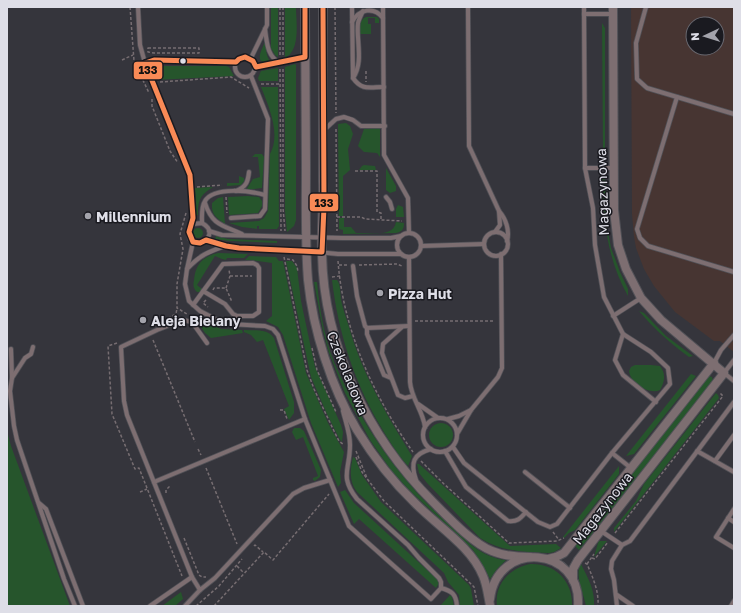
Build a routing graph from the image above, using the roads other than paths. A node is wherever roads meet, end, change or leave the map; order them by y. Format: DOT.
graph roads {
  1 [pos="138,7"];
  2 [pos="267,7"];
  3 [pos="305,7"];
  4 [pos="323,7"];
  5 [pos="352,7"];
  6 [pos="384,7"];
  7 [pos="468,7"];
  8 [pos="584,7"];
  9 [pos="646,7"];
  10 [pos="362,11"];
  11 [pos="613,11"];
  12 [pos="584,14"];
  13 [pos="384,18"];
  14 [pos="352,22"];
  15 [pos="265,29"];
  16 [pos="306,57"];
  17 [pos="251,58"];
  18 [pos="236,62"];
  19 [pos="144,63"];
  20 [pos="281,65"];
  21 [pos="256,67"];
  22 [pos="251,76"];
  23 [pos="352,78"];
  24 [pos="384,87"];
  25 [pos="677,97"];
  26 [pos="734,114"];
  27 [pos="385,126"];
  28 [pos="323,130"];
  29 [pos="585,168"];
  30 [pos="613,168"];
  31 [pos="249,172"];
  32 [pos="234,191"];
  33 [pos="266,195"];
  34 [pos="386,197"];
  35 [pos="204,202"];
  36 [pos="392,209"];
  37 [pos="499,211"];
  38 [pos="231,218"];
  39 [pos="202,223"];
  40 [pos="193,224"];
  41 [pos="208,230"];
  42 [pos="495,232"];
  43 [pos="409,233"];
  44 [pos="244,235"];
  45 [pos="400,236"];
  46 [pos="306,238"];
  47 [pos="323,238"];
  48 [pos="206,240"];
  49 [pos="507,241"];
  50 [pos="193,242"];
  51 [pos="484,244"];
  52 [pos="226,246"];
  53 [pos="421,246"];
  54 [pos="307,251"];
  55 [pos="322,252"];
  56 [pos="401,254"];
  57 [pos="501,254"];
  58 [pos="409,257"];
  59 [pos="353,266"];
  60 [pos="187,269"];
  61 [pos="734,272"];
  62 [pos="203,292"];
  63 [pos="641,298"];
  64 [pos="193,305"];
  65 [pos="613,316"];
  66 [pos="409,324"];
  67 [pos="402,327"];
  68 [pos="367,328"];
  69 [pos="623,334"];
  70 [pos="734,335"];
  71 [pos="207,343"];
  72 [pos="33,347"];
  73 [pos="11,349"];
  74 [pos="734,360"];
  75 [pos="714,363"];
  76 [pos="724,373"];
  77 [pos="12,378"];
  78 [pos="391,378"];
  79 [pos="734,381"];
  80 [pos="7,385"];
  81 [pos="10,391"];
  82 [pos="413,396"];
  83 [pos="342,401"];
  84 [pos="656,402"];
  85 [pos="734,402"];
  86 [pos="418,404"];
  87 [pos="471,410"];
  88 [pos="438,418"];
  89 [pos="304,419"];
  90 [pos="448,419"];
  91 [pos="425,427"];
  92 [pos="458,434"];
  93 [pos="734,435"];
  94 [pos="452,447"];
  95 [pos="431,449"];
  96 [pos="445,451"];
  97 [pos="697,451"];
  98 [pos="612,453"];
  99 [pos="715,461"];
  100 [pos="631,468"];
  101 [pos="526,472"];
  102 [pos="734,472"];
  103 [pos="330,480"];
  104 [pos="154,482"];
  105 [pos="419,488"];
  106 [pos="38,503"];
  107 [pos="570,508"];
  108 [pos="734,509"];
  109 [pos="526,512"];
  110 [pos="728,518"];
  111 [pos="734,522"];
  112 [pos="601,530"];
  113 [pos="622,545"];
  114 [pos="734,548"];
  115 [pos="530,557"];
  116 [pos="548,559"];
  117 [pos="192,577"];
  118 [pos="573,580"];
  119 [pos="441,588"];
  120 [pos="200,590"];
  121 [pos="617,594"];
  122 [pos="734,601"];
  123 [pos="75,606"];
  124 [pos="83,606"];
  125 [pos="150,606"];
  126 [pos="185,606"];
  127 [pos="457,606"];
  128 [pos="490,606"];
  129 [pos="579,606"];
  130 [pos="618,606"];
  131 [pos="633,606"];
  132 [pos="730,606"];
  1 -- 19 [label="lane"];
  2 -- 15 [label="lane"];
  3 -- 16 [label="street, Czekoladowa"];
  4 -- 28 [label="street, Czekoladowa"];
  5 -- 14 [label="lane"];
  6 -- 13 [label="lane"];
  7 -- 37 [label="lane"];
  8 -- 12 [label="lane"];
  9 -- 25 [label="lane"];
  10 -- 13 [label="lane"];
  10 -- 14 [label="lane"];
  10 -- 23 [label="lane"];
  11 -- 12 [label="lane"];
  11 -- 30 [label="street, Magazynowa"];
  12 -- 29 [label="lane"];
  13 -- 24 [label="lane"];
  14 -- 23 [label="lane"];
  15 -- 17 [label="lane"];
  15 -- 20 [label="lane"];
  16 -- 20 [label="lane"];
  16 -- 46 [label="street, Czekoladowa"];
  17 -- 18 [label="lane"];
  17 -- 21 [label="lane"];
  18 -- 19 [label="lane"];
  18 -- 22 [label="lane"];
  19 -- 40 [label="lane"];
  20 -- 21 [label="lane"];
  21 -- 22 [label="lane"];
  22 -- 33 [label="lane"];
  23 -- 24 [label="lane"];
  24 -- 27 [label="lane"];
  25 -- 26 [label="lane"];
  25 -- 61 [label="lane"];
  27 -- 28 [label="lane"];
  27 -- 43 [label="lane"];
  28 -- 47 [label="street, Czekoladowa"];
  29 -- 30 [label="lane"];
  29 -- 65 [label="lane"];
  30 -- 63 [label="street, Magazynowa"];
  31 -- 32 [label="lane"];
  32 -- 33 [label="lane"];
  32 -- 35 [label="lane"];
  33 -- 38 [label="lane"];
  34 -- 36 [label="lane"];
  35 -- 39 [label="lane"];
  35 -- 44 [label="lane"];
  37 -- 42 [label="lane"];
  37 -- 49 [label="lane"];
  39 -- 40 [label="lane"];
  39 -- 41 [label="lane"];
  40 -- 50 [label="lane"];
  41 -- 44 [label="lane"];
  41 -- 48 [label="lane"];
  42 -- 49 [label="lane"];
  42 -- 51 [label="lane"];
  43 -- 45 [label="lane"];
  43 -- 53 [label="lane"];
  44 -- 46 [label="lane"];
  45 -- 47 [label="lane"];
  45 -- 56 [label="lane"];
  46 -- 47 [label="lane"];
  46 -- 54 [label="street, Czekoladowa"];
  47 -- 55 [label="street, Czekoladowa"];
  48 -- 50 [label="lane"];
  48 -- 52 [label="lane"];
  49 -- 57 [label="lane"];
  50 -- 60 [label="lane"];
  51 -- 53 [label="lane"];
  51 -- 57 [label="lane"];
  52 -- 54 [label="lane"];
  52 -- 60 [label="lane"];
  53 -- 58 [label="lane"];
  54 -- 55 [label="lane"];
  54 -- 83 [label="street, Czekoladowa"];
  55 -- 56 [label="lane"];
  55 -- 105 [label="street, Czekoladowa"];
  56 -- 58 [label="lane"];
  57 -- 87 [label="lane"];
  58 -- 66 [label="lane"];
  59 -- 68 [label="lane"];
  60 -- 64 [label="lane"];
  62 -- 62 [label="lane"];
  62 -- 64 [label="lane"];
  63 -- 65 [label="lane"];
  63 -- 75 [label="street, Magazynowa"];
  64 -- 89 [label="lane"];
  65 -- 69 [label="lane"];
  66 -- 67 [label="lane"];
  66 -- 82 [label="lane"];
  67 -- 68 [label="lane"];
  67 -- 78 [label="lane"];
  68 -- 78 [label="lane"];
  69 -- 84 [label="lane"];
  69 -- 84 [label="lane"];
  70 -- 75 [label="lane"];
  71 -- 104 [label="lane"];
  72 -- 77 [label="lane"];
  73 -- 77 [label="lane"];
  74 -- 76 [label="lane"];
  75 -- 76 [label="street, Magazynowa"];
  75 -- 100 [label="street, Magazynowa"];
  76 -- 79 [label="lane"];
  76 -- 112 [label="street, Magazynowa"];
  77 -- 81 [label="lane"];
  78 -- 82 [label="lane"];
  80 -- 81 [label="lane"];
  81 -- 106 [label="lane"];
  82 -- 86 [label="lane"];
  83 -- 119 [label="lane"];
  83 -- 128 [label="street, Czekoladowa"];
  84 -- 98 [label="lane"];
  85 -- 97 [label="lane"];
  86 -- 88 [label="lane"];
  86 -- 91 [label="lane"];
  87 -- 90 [label="lane"];
  87 -- 92 [label="lane"];
  88 -- 90 [label="lane"];
  88 -- 91 [label="lane"];
  89 -- 103 [label="lane"];
  89 -- 104 [label="lane"];
  90 -- 92 [label="lane"];
  91 -- 95 [label="lane"];
  92 -- 94 [label="lane"];
  93 -- 99 [label="lane"];
  94 -- 96 [label="lane"];
  94 -- 109 [label="lane"];
  95 -- 96 [label="lane"];
  95 -- 105 [label="lane"];
  96 -- 109 [label="lane"];
  97 -- 99 [label="lane"];
  97 -- 113 [label="lane"];
  98 -- 100 [label="lane"];
  98 -- 107 [label="lane"];
  99 -- 102 [label="lane"];
  100 -- 116 [label="street, Magazynowa"];
  101 -- 107 [label="lane"];
  103 -- 119 [label="lane"];
  103 -- 120 [label="lane"];
  104 -- 117 [label="lane"];
  105 -- 115 [label="street, Czekoladowa"];
  106 -- 123 [label="lane"];
  106 -- 124 [label="lane"];
  107 -- 109 [label="lane"];
  108 -- 110 [label="lane"];
  110 -- 111 [label="lane"];
  110 -- 114 [label="lane"];
  112 -- 113 [label="lane"];
  112 -- 118 [label="street, Magazynowa"];
  113 -- 121 [label="lane"];
  115 -- 116 [label="street, Czekoladowa"];
  115 -- 128 [label="street"];
  116 -- 118 [label="street"];
  117 -- 120 [label="lane"];
  117 -- 125 [label="lane"];
  118 -- 129 [label="street"];
  119 -- 127 [label="lane"];
  120 -- 126 [label="lane"];
  121 -- 130 [label="lane"];
  121 -- 131 [label="lane"];
  122 -- 132 [label="lane"];
}
